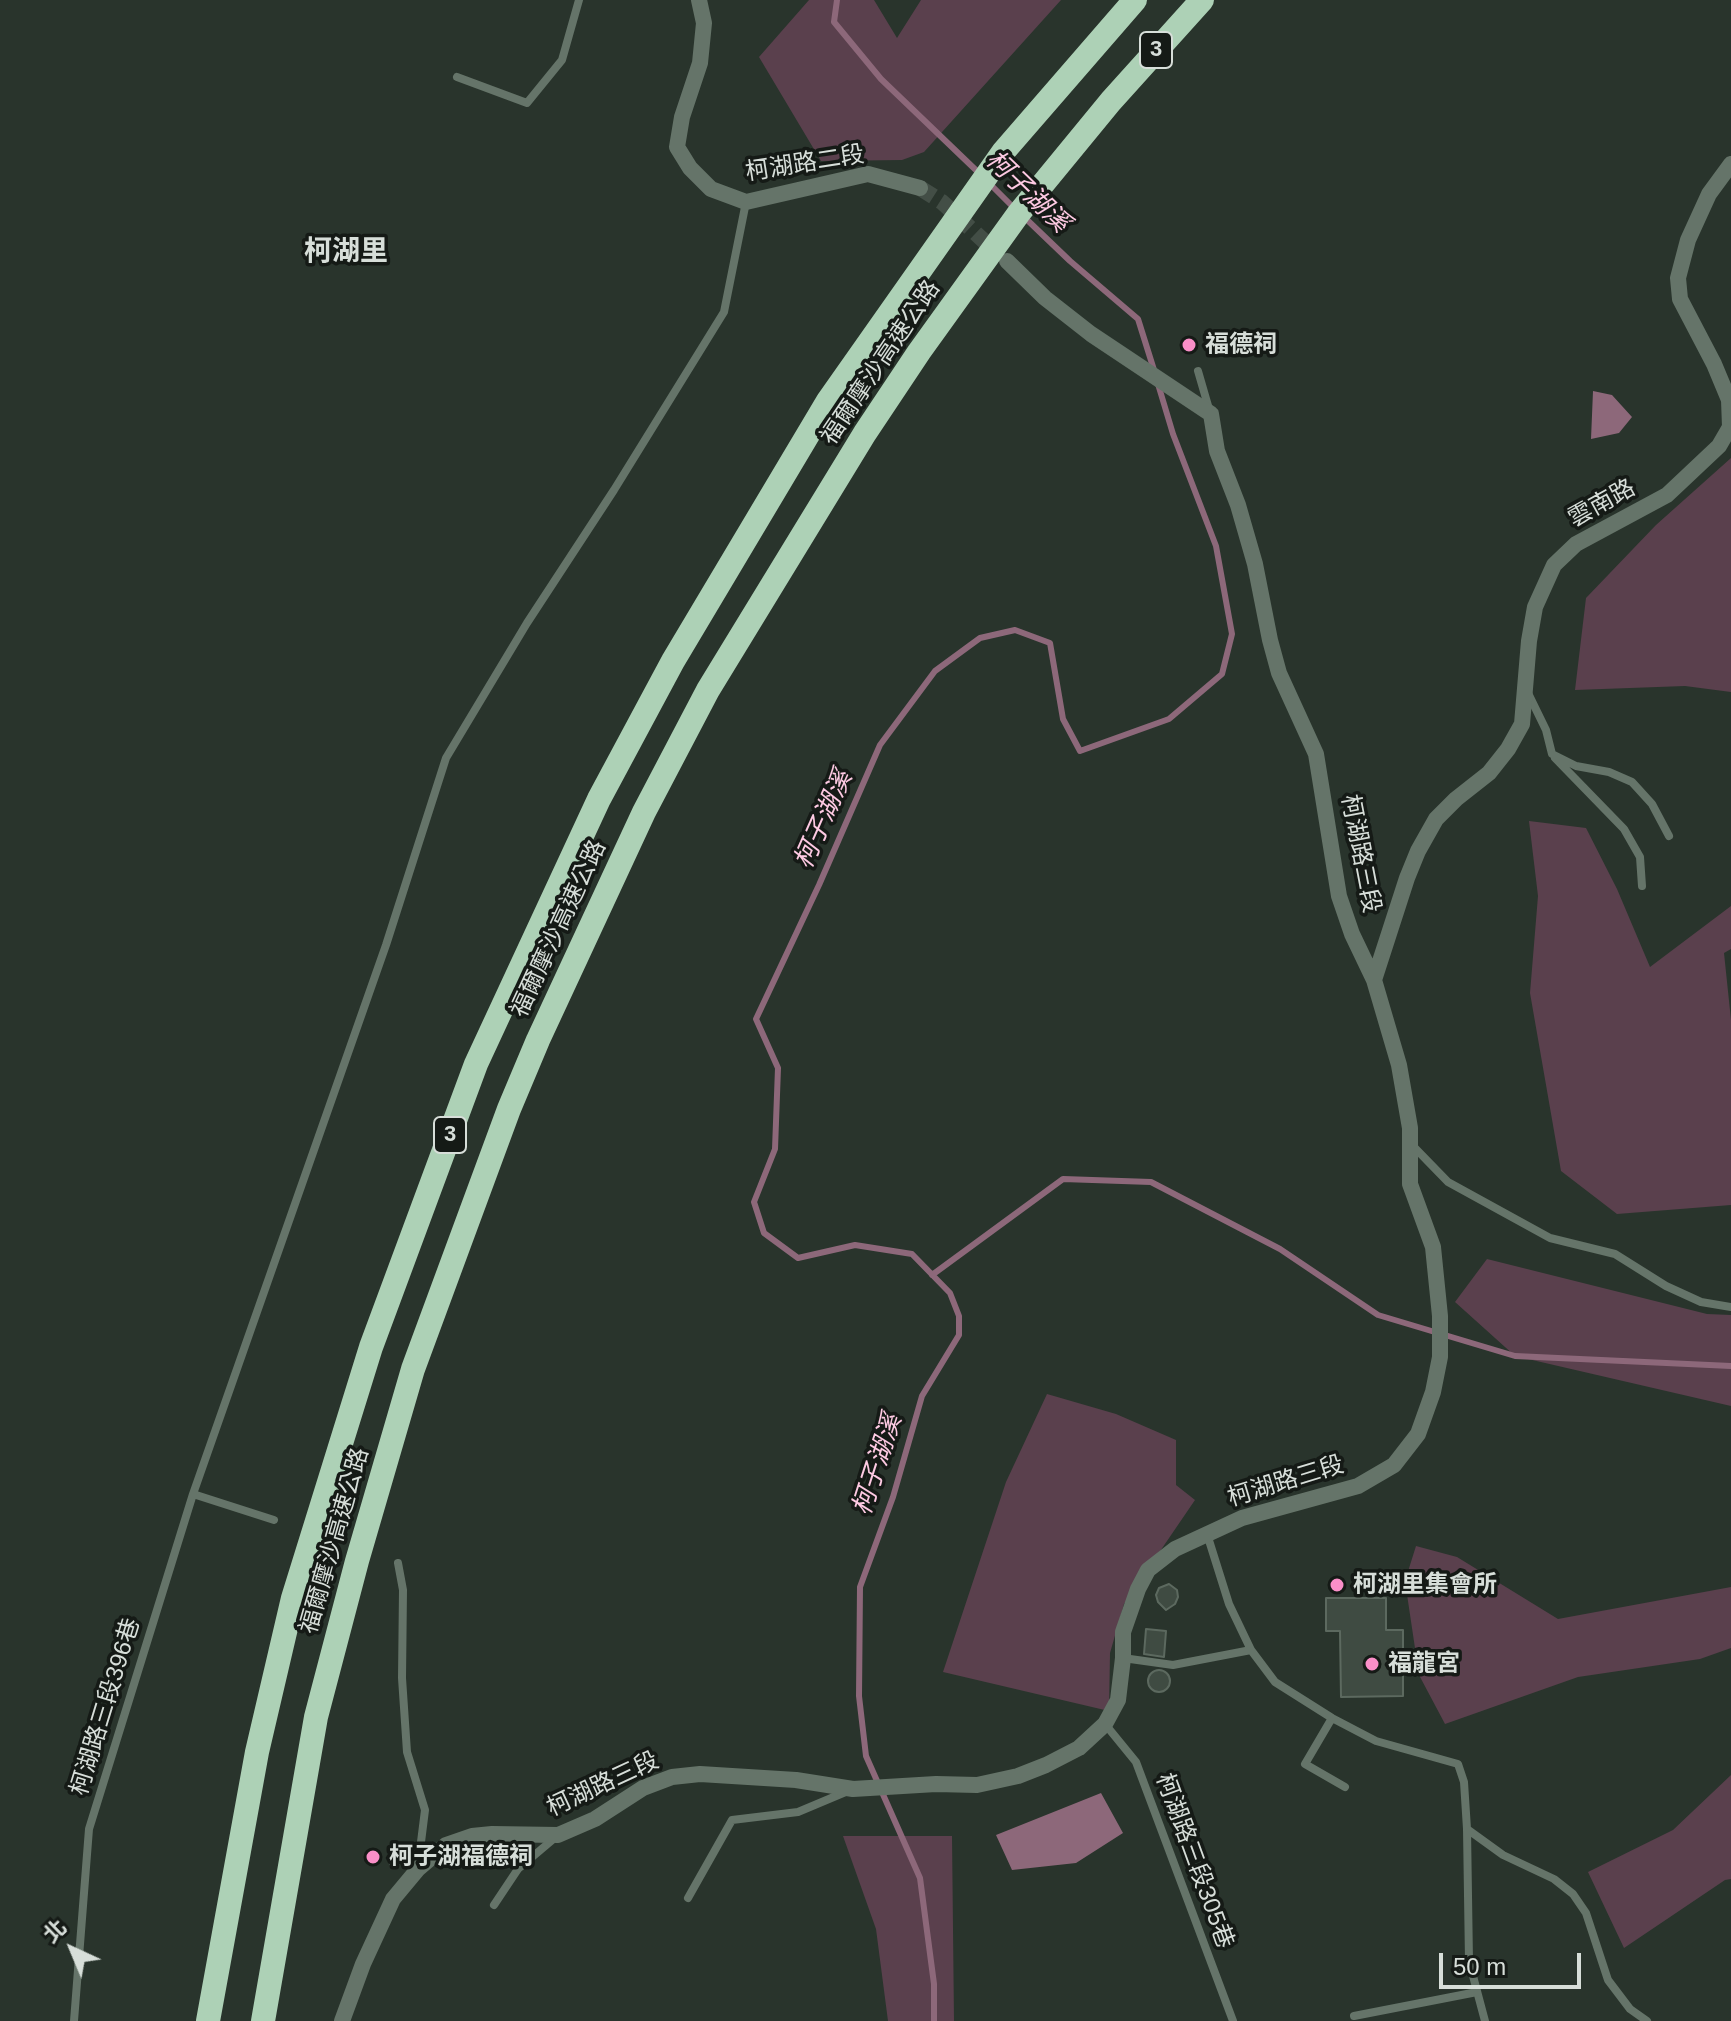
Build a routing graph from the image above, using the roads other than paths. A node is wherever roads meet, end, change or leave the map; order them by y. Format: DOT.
graph roads {
  1 [pos="579,0"];
  2 [pos="699,0"];
  3 [pos="1135,0"];
  4 [pos="1202,0"];
  5 [pos="457,77"];
  6 [pos="1731,164"];
  7 [pos="920,188"];
  8 [pos="746,202"];
  9 [pos="1007,261"];
  10 [pos="1198,371"];
  11 [pos="1211,414"];
  12 [pos="1526,689"];
  13 [pos="1552,754"];
  14 [pos="1669,836"];
  15 [pos="1642,886"];
  16 [pos="1374,980"];
  17 [pos="1412,1144"];
  18 [pos="1731,1307"];
  19 [pos="193,1494"];
  20 [pos="274,1520"];
  21 [pos="1207,1533"];
  22 [pos="398,1563"];
  23 [pos="1251,1650"];
  24 [pos="1123,1658"];
  25 [pos="1332,1718"];
  26 [pos="1105,1724"];
  27 [pos="1345,1787"];
  28 [pos="853,1789"];
  29 [pos="1467,1829"];
  30 [pos="558,1835"];
  31 [pos="420,1850"];
  32 [pos="393,1863"];
  33 [pos="418,1869"];
  34 [pos="688,1898"];
  35 [pos="494,1905"];
  36 [pos="1477,1992"];
  37 [pos="1354,2016"];
  38 [pos="74,2021"];
  39 [pos="208,2021"];
  40 [pos="263,2021"];
  41 [pos="342,2021"];
  42 [pos="1233,2021"];
  43 [pos="1485,2021"];
  44 [pos="1647,2021"];
  1 -- 5 [label="lane"];
  2 -- 8 [label="street, 柯湖路二段"];
  3 -- 39 [label="highway, 福爾摩沙高速公路 / 3"];
  4 -- 40 [label="highway, 福爾摩沙高速公路 / 3"];
  6 -- 12 [label="street, 雲南路"];
  7 -- 8 [label="street, 柯湖路二段"];
  8 -- 19 [label="lane, 柯湖路三段396巷"];
  9 -- 11 [label="street"];
  10 -- 11 [label="lane"];
  11 -- 16 [label="street, 柯湖路三段"];
  12 -- 13 [label="lane"];
  12 -- 16 [label="street, 雲南路"];
  13 -- 14 [label="lane"];
  13 -- 15 [label="lane"];
  16 -- 17 [label="street, 柯湖路三段"];
  17 -- 18 [label="lane"];
  17 -- 21 [label="street, 柯湖路三段"];
  19 -- 20 [label="lane"];
  19 -- 38 [label="lane, 柯湖路三段396巷"];
  21 -- 23 [label="lane"];
  21 -- 24 [label="street, 柯湖路三段"];
  22 -- 31 [label="lane"];
  23 -- 24 [label="lane"];
  23 -- 25 [label="lane"];
  24 -- 26 [label="street, 柯湖路三段"];
  25 -- 27 [label="lane"];
  25 -- 29 [label="lane"];
  26 -- 28 [label="street, 柯湖路三段"];
  26 -- 42 [label="lane, 柯湖路三段305巷"];
  28 -- 30 [label="street, 柯湖路三段"];
  28 -- 34 [label="lane"];
  29 -- 36 [label="lane"];
  29 -- 44 [label="lane"];
  30 -- 33 [label="street, 柯湖路三段"];
  30 -- 35 [label="lane"];
  31 -- 32 [label="lane"];
  31 -- 33 [label="lane"];
  33 -- 41 [label="street, 柯湖路三段"];
  36 -- 37 [label="lane"];
  36 -- 43 [label="lane"];
}
